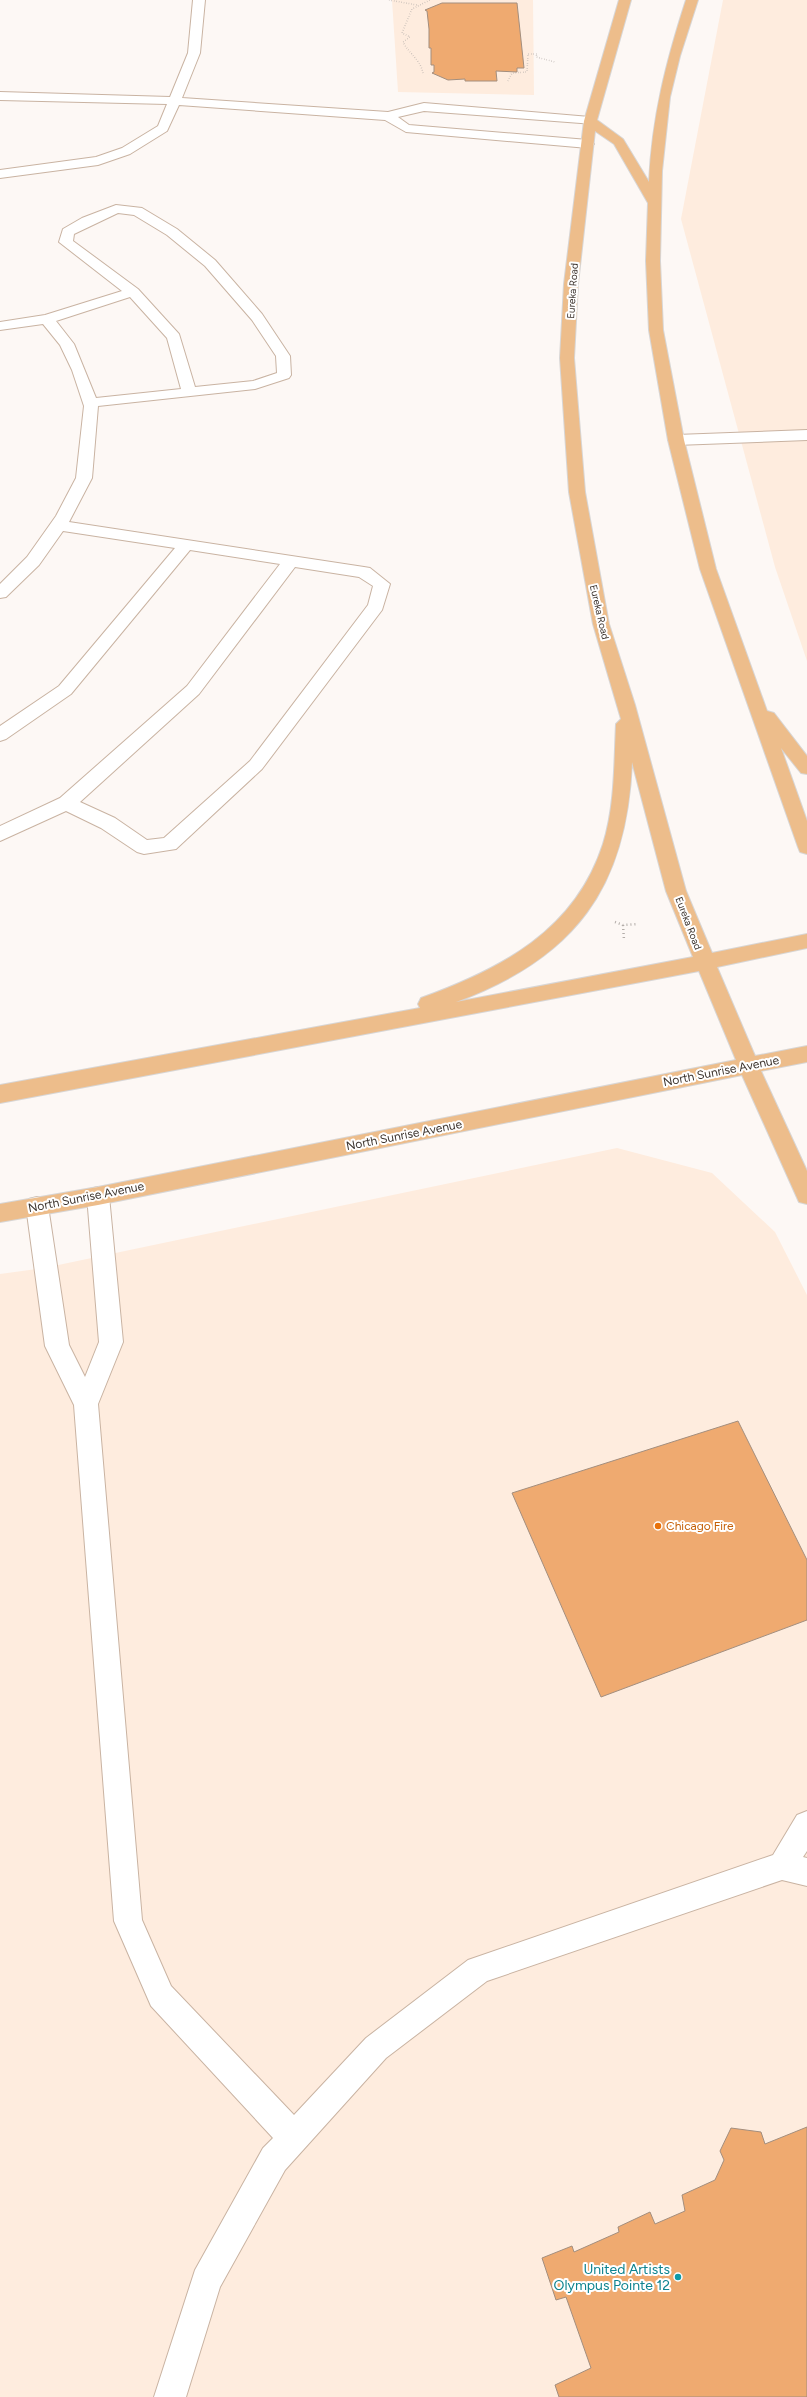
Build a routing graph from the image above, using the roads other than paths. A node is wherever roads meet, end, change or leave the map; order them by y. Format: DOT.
graph roads {
  1 [pos="199,0"];
  2 [pos="625,0"];
  3 [pos="692,0"];
  4 [pos="0,96"];
  5 [pos="173,101"];
  6 [pos="388,116"];
  7 [pos="590,121"];
  8 [pos="588,144"];
  9 [pos="0,174"];
  10 [pos="654,202"];
  11 [pos="133,292"];
  12 [pos="47,319"];
  13 [pos="0,326"];
  14 [pos="190,392"];
  15 [pos="89,403"];
  16 [pos="807,435"];
  17 [pos="676,440"];
  18 [pos="58,525"];
  19 [pos="186,544"];
  20 [pos="291,561"];
  21 [pos="0,593"];
  22 [pos="747,683"];
  23 [pos="626,705"];
  24 [pos="0,736"];
  25 [pos="807,768"];
  26 [pos="67,803"];
  27 [pos="0,834"];
  28 [pos="807,847"];
  29 [pos="807,941"];
  30 [pos="704,962"];
  31 [pos="356,1028"];
  32 [pos="807,1054"];
  33 [pos="748,1065"];
  34 [pos="0,1094"];
  35 [pos="807,1195"];
  36 [pos="98,1196"];
  37 [pos="38,1206"];
  38 [pos="0,1213"];
  39 [pos="86,1404"];
  40 [pos="807,1825"];
  41 [pos="794,1869"];
  42 [pos="294,2138"];
  43 [pos="170,2397"];
  1 -- 5 [label="lane"];
  2 -- 7 [label="main road, Eureka Road"];
  3 -- 10 [label="main road"];
  4 -- 5 [label="lane"];
  5 -- 6 [label="lane"];
  5 -- 9 [label="lane"];
  6 -- 7 [label="lane"];
  6 -- 8 [label="lane"];
  7 -- 8 [label="main road, Eureka Road"];
  7 -- 10 [label="main road"];
  8 -- 23 [label="main road, Eureka Road"];
  10 -- 17 [label="main road"];
  11 -- 12 [label="lane"];
  11 -- 14 [label="lane"];
  11 -- 14 [label="lane"];
  12 -- 13 [label="lane"];
  12 -- 15 [label="lane"];
  14 -- 15 [label="lane"];
  15 -- 18 [label="lane"];
  16 -- 17 [label="lane"];
  17 -- 22 [label="main road"];
  18 -- 19 [label="lane"];
  18 -- 21 [label="lane"];
  19 -- 20 [label="lane"];
  19 -- 24 [label="lane"];
  20 -- 26 [label="lane"];
  20 -- 26 [label="lane"];
  22 -- 25 [label="main road"];
  22 -- 28 [label="main road"];
  23 -- 30 [label="main road, Eureka Road"];
  23 -- 31 [label="main road"];
  26 -- 27 [label="lane"];
  29 -- 30 [label="main road"];
  30 -- 31 [label="main road"];
  30 -- 33 [label="main road, Eureka Road"];
  31 -- 34 [label="main road"];
  32 -- 33 [label="main road, North Sunrise Avenue"];
  33 -- 35 [label="main road, Eureka Road"];
  33 -- 36 [label="main road, North Sunrise Avenue"];
  36 -- 37 [label="main road, North Sunrise Avenue"];
  36 -- 39 [label="lane"];
  37 -- 38 [label="main road, North Sunrise Avenue"];
  37 -- 39 [label="lane"];
  39 -- 42 [label="lane"];
  40 -- 41 [label="lane"];
  41 -- 42 [label="lane"];
  42 -- 43 [label="lane"];
}
